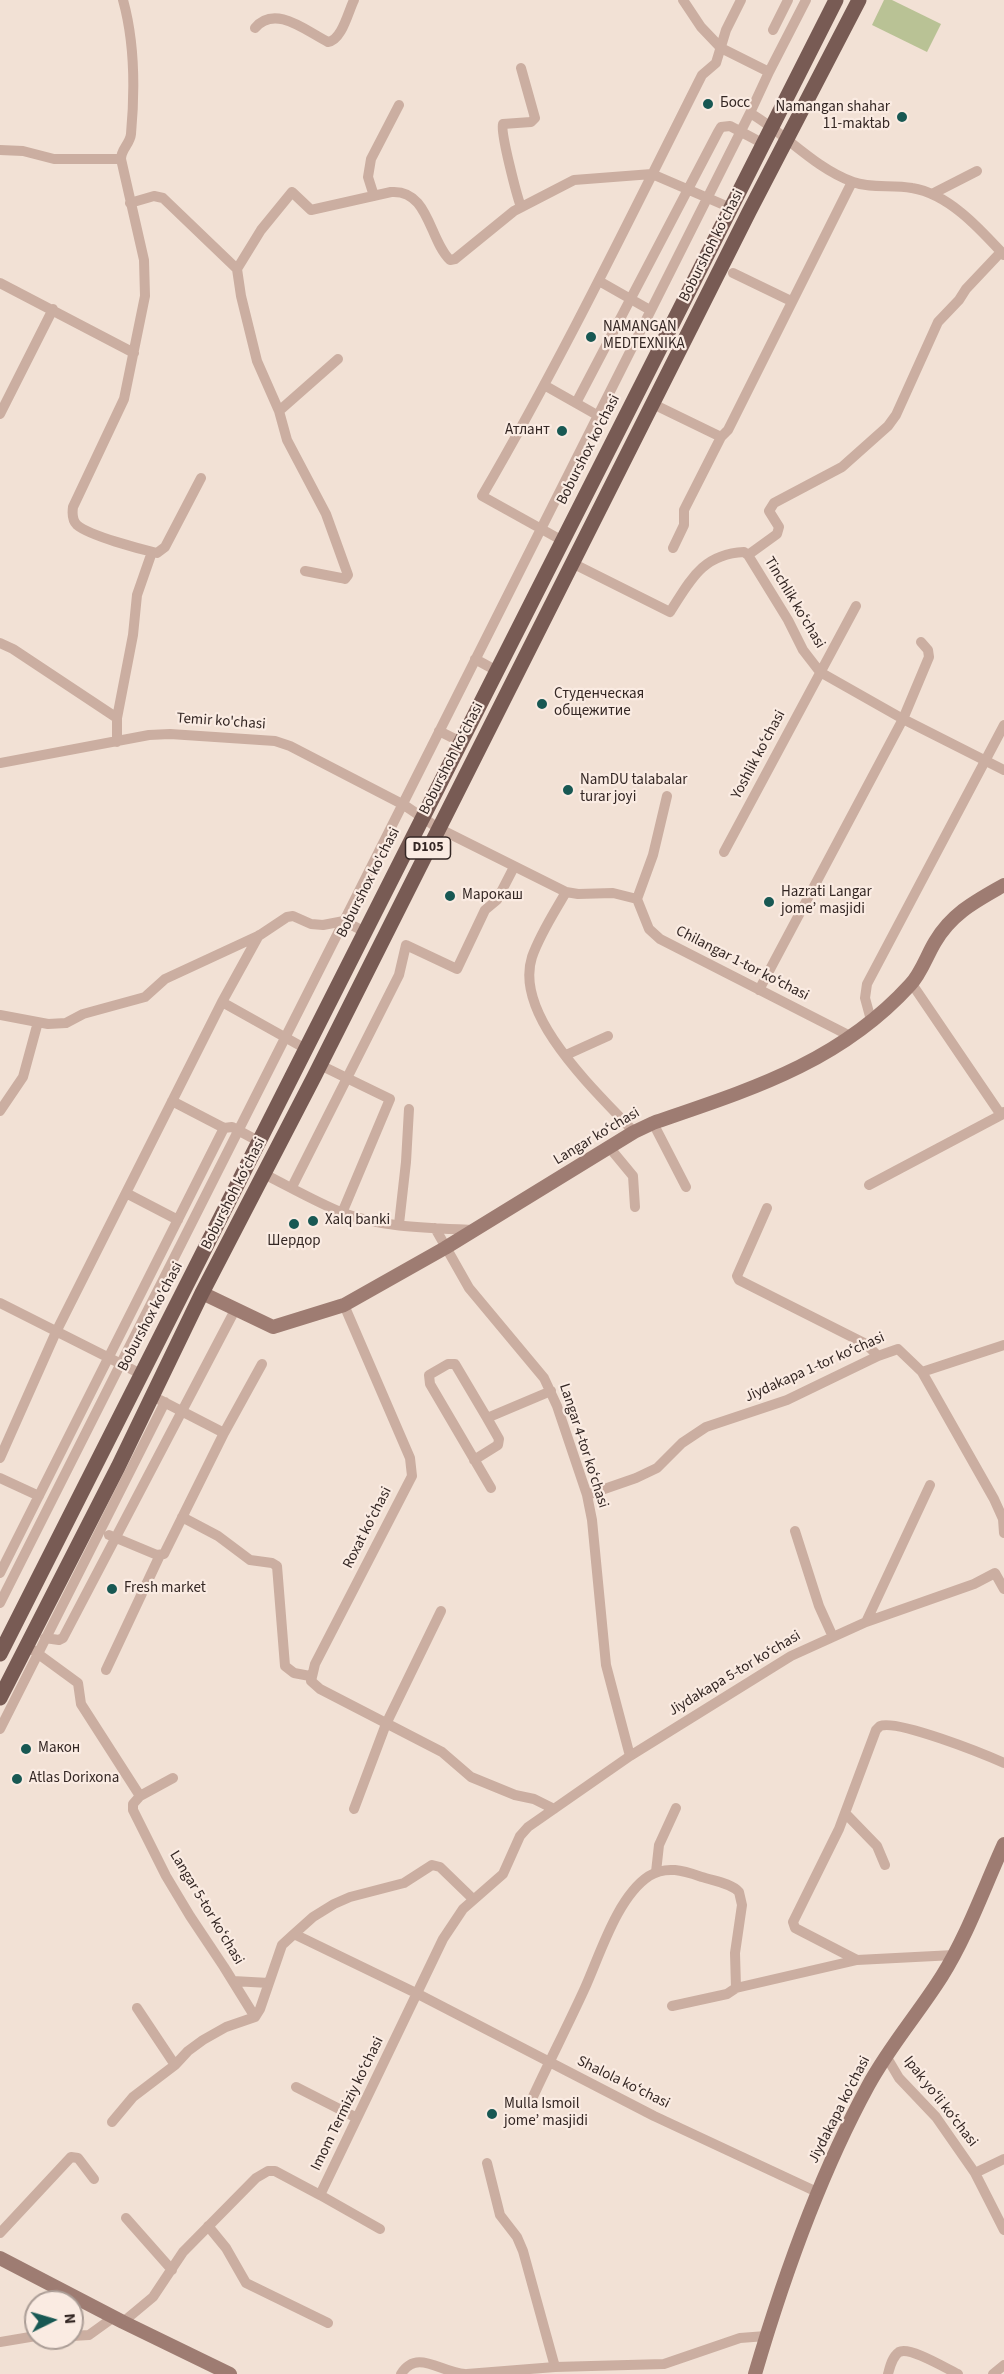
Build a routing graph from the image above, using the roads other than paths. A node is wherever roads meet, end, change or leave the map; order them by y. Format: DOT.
graph roads {
  1 [pos="123,0"];
  2 [pos="354,0"];
  3 [pos="683,0"];
  4 [pos="741,0"];
  5 [pos="788,0"];
  6 [pos="806,0"];
  7 [pos="836,0"];
  8 [pos="859,0"];
  9 [pos="255,28"];
  10 [pos="773,30"];
  11 [pos="721,48"];
  12 [pos="521,68"];
  13 [pos="769,72"];
  14 [pos="399,105"];
  15 [pos="750,112"];
  16 [pos="772,128"];
  17 [pos="740,132"];
  18 [pos="788,139"];
  19 [pos="764,144"];
  20 [pos="0,150"];
  21 [pos="121,159"];
  22 [pos="977,171"];
  23 [pos="652,174"];
  24 [pos="852,182"];
  25 [pos="688,188"];
  26 [pos="932,194"];
  27 [pos="374,196"];
  28 [pos="708,196"];
  29 [pos="130,203"];
  30 [pos="522,207"];
  31 [pos="731,208"];
  32 [pos="1003,253"];
  33 [pos="237,269"];
  34 [pos="734,273"];
  35 [pos="599,281"];
  36 [pos="0,283"];
  37 [pos="630,299"];
  38 [pos="791,301"];
  39 [pos="53,309"];
  40 [pos="650,310"];
  41 [pos="134,353"];
  42 [pos="338,359"];
  43 [pos="544,385"];
  44 [pos="576,403"];
  45 [pos="653,404"];
  46 [pos="279,411"];
  47 [pos="0,414"];
  48 [pos="597,415"];
  49 [pos="720,437"];
  50 [pos="201,478"];
  51 [pos="540,528"];
  52 [pos="563,541"];
  53 [pos="673,548"];
  54 [pos="152,552"];
  55 [pos="748,555"];
  56 [pos="572,563"];
  57 [pos="305,571"];
  58 [pos="856,606"];
  59 [pos="921,642"];
  60 [pos="0,643"];
  61 [pos="475,659"];
  62 [pos="497,671"];
  63 [pos="820,672"];
  64 [pos="117,718"];
  65 [pos="903,719"];
  66 [pos="1004,725"];
  67 [pos="439,731"];
  68 [pos="117,742"];
  69 [pos="461,742"];
  70 [pos="986,760"];
  71 [pos="0,763"];
  72 [pos="1004,770"];
  73 [pos="667,796"];
  74 [pos="404,805"];
  75 [pos="423,817"];
  76 [pos="438,828"];
  77 [pos="724,852"];
  78 [pos="514,867"];
  79 [pos="1004,885"];
  80 [pos="566,892"];
  81 [pos="637,899"];
  82 [pos="344,921"];
  83 [pos="365,932"];
  84 [pos="260,935"];
  85 [pos="912,984"];
  86 [pos="759,990"];
  87 [pos="222,1002"];
  88 [pos="0,1016"];
  89 [pos="871,1020"];
  90 [pos="38,1022"];
  91 [pos="608,1036"];
  92 [pos="286,1037"];
  93 [pos="852,1037"];
  94 [pos="306,1049"];
  95 [pos="566,1055"];
  96 [pos="320,1065"];
  97 [pos="347,1078"];
  98 [pos="172,1101"];
  99 [pos="409,1109"];
  100 [pos="0,1111"];
  101 [pos="1002,1113"];
  102 [pos="653,1123"];
  103 [pos="224,1128"];
  104 [pos="238,1131"];
  105 [pos="634,1132"];
  106 [pos="260,1142"];
  107 [pos="609,1147"];
  108 [pos="264,1174"];
  109 [pos="869,1185"];
  110 [pos="292,1187"];
  111 [pos="686,1187"];
  112 [pos="126,1193"];
  113 [pos="635,1207"];
  114 [pos="767,1208"];
  115 [pos="342,1213"];
  116 [pos="178,1220"];
  117 [pos="399,1224"];
  118 [pos="435,1228"];
  119 [pos="475,1230"];
  120 [pos="445,1248"];
  121 [pos="202,1293"];
  122 [pos="0,1303"];
  123 [pos="344,1305"];
  124 [pos="235,1310"];
  125 [pos="56,1332"];
  126 [pos="1004,1344"];
  127 [pos="878,1356"];
  128 [pos="108,1358"];
  129 [pos="121,1364"];
  130 [pos="262,1364"];
  131 [pos="922,1372"];
  132 [pos="141,1374"];
  133 [pos="551,1391"];
  134 [pos="158,1399"];
  135 [pos="181,1411"];
  136 [pos="487,1418"];
  137 [pos="224,1433"];
  138 [pos="0,1458"];
  139 [pos="474,1460"];
  140 [pos="0,1478"];
  141 [pos="930,1485"];
  142 [pos="491,1488"];
  143 [pos="39,1496"];
  144 [pos="587,1496"];
  145 [pos="182,1517"];
  146 [pos="1004,1518"];
  147 [pos="94,1528"];
  148 [pos="795,1531"];
  149 [pos="1004,1533"];
  150 [pos="115,1538"];
  151 [pos="160,1555"];
  152 [pos="73,1570"];
  153 [pos="1000,1571"];
  154 [pos="0,1573"];
  155 [pos="93,1580"];
  156 [pos="1004,1589"];
  157 [pos="0,1603"];
  158 [pos="441,1611"];
  159 [pos="866,1622"];
  160 [pos="4,1636"];
  161 [pos="832,1637"];
  162 [pos="45,1638"];
  163 [pos="32,1649"];
  164 [pos="0,1654"];
  165 [pos="106,1670"];
  166 [pos="310,1676"];
  167 [pos="0,1698"];
  168 [pos="386,1724"];
  169 [pos="0,1729"];
  170 [pos="630,1755"];
  171 [pos="1004,1763"];
  172 [pos="173,1778"];
  173 [pos="140,1796"];
  174 [pos="676,1808"];
  175 [pos="354,1809"];
  176 [pos="554,1809"];
  177 [pos="845,1813"];
  178 [pos="1004,1844"];
  179 [pos="885,1865"];
  180 [pos="656,1872"];
  181 [pos="473,1899"];
  182 [pos="294,1934"];
  183 [pos="954,1955"];
  184 [pos="857,1960"];
  185 [pos="233,1981"];
  186 [pos="268,1983"];
  187 [pos="736,1988"];
  188 [pos="418,1994"];
  189 [pos="672,2006"];
  190 [pos="137,2008"];
  191 [pos="255,2017"];
  192 [pos="886,2056"];
  193 [pos="549,2063"];
  194 [pos="176,2065"];
  195 [pos="296,2087"];
  196 [pos="531,2101"];
  197 [pos="357,2118"];
  198 [pos="112,2122"];
  199 [pos="1004,2159"];
  200 [pos="487,2163"];
  201 [pos="975,2173"];
  202 [pos="94,2178"];
  203 [pos="817,2192"];
  204 [pos="320,2195"];
  205 [pos="126,2218"];
  206 [pos="208,2226"];
  207 [pos="380,2229"];
  208 [pos="1004,2230"];
  209 [pos="0,2233"];
  210 [pos="0,2258"];
  211 [pos="172,2270"];
  212 [pos="118,2320"];
  213 [pos="328,2324"];
  214 [pos="84,2335"];
  215 [pos="766,2336"];
  216 [pos="24,2338"];
  217 [pos="0,2342"];
  218 [pos="1004,2365"];
  219 [pos="555,2367"];
  220 [pos="230,2374"];
  221 [pos="401,2374"];
  222 [pos="466,2374"];
  223 [pos="755,2374"];
  224 [pos="888,2374"];
  225 [pos="958,2374"];
  226 [pos="993,2374"];
  1 -- 21 [label="street"];
  2 -- 9 [label="street"];
  3 -- 11 [label="street"];
  4 -- 11 [label="street"];
  5 -- 10 [label="street"];
  6 -- 13 [label="street"];
  7 -- 16 [label="main road, Boburshox ko'chasi / D105"];
  8 -- 18 [label="main road, Boburshoh koʻchasi / D105"];
  11 -- 13 [label="street"];
  11 -- 23 [label="street"];
  12 -- 30 [label="street"];
  13 -- 15 [label="street"];
  14 -- 27 [label="street"];
  15 -- 16 [label="street"];
  15 -- 17 [label="street"];
  16 -- 18 [label="street"];
  16 -- 19 [label="main road, Boburshox ko'chasi / D105"];
  17 -- 19 [label="street"];
  17 -- 25 [label="street"];
  17 -- 28 [label="street"];
  18 -- 24 [label="street"];
  18 -- 45 [label="main road, Boburshoh koʻchasi / D105"];
  19 -- 31 [label="main road, Boburshox ko'chasi / D105"];
  20 -- 21 [label="street"];
  21 -- 29 [label="street"];
  22 -- 26 [label="street"];
  23 -- 25 [label="street"];
  23 -- 30 [label="street"];
  23 -- 35 [label="street"];
  24 -- 26 [label="street"];
  24 -- 38 [label="street"];
  25 -- 28 [label="street"];
  25 -- 37 [label="street"];
  26 -- 32 [label="street"];
  27 -- 30 [label="street"];
  27 -- 33 [label="street"];
  28 -- 31 [label="street"];
  28 -- 40 [label="street"];
  29 -- 33 [label="street"];
  29 -- 41 [label="street"];
  31 -- 52 [label="main road, Boburshox ko'chasi / D105"];
  32 -- 55 [label="street"];
  33 -- 46 [label="street"];
  34 -- 38 [label="street"];
  35 -- 37 [label="street"];
  35 -- 43 [label="street"];
  36 -- 39 [label="street"];
  37 -- 40 [label="street"];
  37 -- 44 [label="street"];
  38 -- 49 [label="street"];
  39 -- 41 [label="street"];
  39 -- 47 [label="street"];
  40 -- 48 [label="street"];
  41 -- 54 [label="street"];
  42 -- 46 [label="street"];
  43 -- 44 [label="street"];
  43 -- 51 [label="street"];
  44 -- 48 [label="street"];
  45 -- 49 [label="street"];
  45 -- 56 [label="main road, Boburshoh koʻchasi / D105"];
  46 -- 57 [label="street"];
  48 -- 51 [label="street"];
  49 -- 53 [label="street"];
  50 -- 54 [label="street"];
  51 -- 52 [label="street"];
  51 -- 61 [label="street"];
  52 -- 62 [label="main road, Boburshox ko'chasi / D105"];
  54 -- 64 [label="street"];
  55 -- 56 [label="street, Tinchlik koʻchasi"];
  55 -- 63 [label="street, Tinchlik koʻchasi"];
  56 -- 76 [label="main road, Boburshoh koʻchasi / D105"];
  58 -- 63 [label="street, Yoshlik koʻchasi"];
  59 -- 65 [label="street"];
  60 -- 64 [label="street"];
  61 -- 62 [label="street"];
  61 -- 67 [label="street"];
  62 -- 69 [label="main road, Boburshox ko'chasi / D105"];
  63 -- 65 [label="street, Tinchlik koʻchasi"];
  63 -- 77 [label="street, Yoshlik koʻchasi"];
  64 -- 68 [label="street"];
  65 -- 70 [label="street, Tinchlik koʻchasi"];
  65 -- 86 [label="street"];
  66 -- 70 [label="street"];
  67 -- 69 [label="street"];
  67 -- 74 [label="street"];
  68 -- 71 [label="street, Temir ko'chasi"];
  68 -- 74 [label="street, Temir ko'chasi"];
  69 -- 75 [label="main road, Boburshox ko'chasi / D105"];
  70 -- 72 [label="street, Tinchlik koʻchasi"];
  70 -- 89 [label="street"];
  73 -- 81 [label="street"];
  74 -- 75 [label="street, Temir ko'chasi"];
  74 -- 82 [label="street"];
  75 -- 76 [label="street, Temir ko'chasi"];
  75 -- 83 [label="main road, Boburshox ko'chasi / D105"];
  76 -- 78 [label="street"];
  76 -- 96 [label="main road, Boburshoh koʻchasi / D105"];
  78 -- 80 [label="street"];
  78 -- 97 [label="street"];
  79 -- 85 [label="street, Langar koʻchasi"];
  80 -- 81 [label="street"];
  80 -- 95 [label="street"];
  81 -- 86 [label="street, Chilangar 1-tor koʻchasi"];
  82 -- 83 [label="street"];
  82 -- 84 [label="street"];
  82 -- 92 [label="street"];
  83 -- 94 [label="main road, Boburshox ko'chasi / D105"];
  84 -- 87 [label="street"];
  84 -- 90 [label="street"];
  85 -- 89 [label="street, Langar koʻchasi"];
  85 -- 101 [label="street"];
  86 -- 93 [label="street, Chilangar 1-tor koʻchasi"];
  87 -- 92 [label="street"];
  87 -- 98 [label="street"];
  88 -- 90 [label="street"];
  89 -- 93 [label="street, Langar koʻchasi"];
  90 -- 100 [label="street"];
  91 -- 95 [label="street"];
  92 -- 94 [label="street"];
  92 -- 104 [label="street"];
  93 -- 102 [label="street, Langar koʻchasi"];
  94 -- 106 [label="main road, Boburshox ko'chasi / D105"];
  95 -- 105 [label="street"];
  96 -- 97 [label="street"];
  96 -- 108 [label="main road, Boburshoh koʻchasi / D105"];
  97 -- 110 [label="street"];
  97 -- 115 [label="street"];
  98 -- 103 [label="street"];
  98 -- 112 [label="street"];
  99 -- 117 [label="street"];
  101 -- 109 [label="street"];
  102 -- 105 [label="street, Langar koʻchasi"];
  102 -- 111 [label="street"];
  103 -- 104 [label="street"];
  103 -- 116 [label="street"];
  104 -- 106 [label="street"];
  104 -- 129 [label="street"];
  105 -- 107 [label="street, Langar koʻchasi"];
  106 -- 132 [label="main road, Boburshox ko'chasi / D105"];
  107 -- 113 [label="street"];
  107 -- 119 [label="street, Langar koʻchasi"];
  108 -- 110 [label="street"];
  108 -- 121 [label="main road, Boburshoh koʻchasi / D105"];
  110 -- 115 [label="street"];
  112 -- 116 [label="street"];
  112 -- 125 [label="street"];
  114 -- 127 [label="street"];
  115 -- 117 [label="street"];
  116 -- 128 [label="street"];
  117 -- 118 [label="street"];
  118 -- 119 [label="street"];
  118 -- 120 [label="street, Langar 4-tor koʻchasi"];
  119 -- 120 [label="street, Langar koʻchasi"];
  120 -- 123 [label="street, Langar koʻchasi"];
  120 -- 133 [label="street, Langar 4-tor koʻchasi"];
  121 -- 124 [label="street, Langar koʻchasi"];
  121 -- 134 [label="main road, Boburshoh koʻchasi / D105"];
  122 -- 125 [label="street"];
  123 -- 124 [label="street, Langar koʻchasi"];
  123 -- 166 [label="street, Roxat koʻchasi"];
  124 -- 135 [label="street"];
  125 -- 128 [label="street"];
  125 -- 138 [label="street"];
  126 -- 131 [label="street"];
  127 -- 131 [label="street, Jiydakapa 1-tor koʻchasi"];
  127 -- 144 [label="street, Jiydakapa 1-tor koʻchasi"];
  128 -- 129 [label="street"];
  128 -- 143 [label="street"];
  129 -- 132 [label="street"];
  129 -- 157 [label="street"];
  130 -- 137 [label="street"];
  131 -- 146 [label="street, Jiydakapa 1-tor koʻchasi"];
  132 -- 160 [label="main road, Boburshox ko'chasi / D105"];
  133 -- 136 [label="street"];
  133 -- 144 [label="street, Langar 4-tor koʻchasi"];
  134 -- 135 [label="street"];
  134 -- 147 [label="main road, Boburshoh koʻchasi / D105"];
  135 -- 137 [label="street"];
  135 -- 150 [label="street"];
  136 -- 139 [label="street"];
  136 -- 139 [label="street"];
  137 -- 145 [label="street"];
  139 -- 142 [label="street"];
  140 -- 143 [label="street"];
  141 -- 159 [label="street"];
  143 -- 154 [label="street"];
  144 -- 170 [label="street, Langar 4-tor koʻchasi"];
  145 -- 151 [label="street"];
  145 -- 166 [label="street"];
  146 -- 149 [label="street, Jiydakapa 1-tor koʻchasi"];
  147 -- 150 [label="street"];
  147 -- 152 [label="main road, Boburshoh koʻchasi / D105"];
  148 -- 161 [label="street"];
  150 -- 151 [label="street"];
  150 -- 155 [label="street"];
  151 -- 165 [label="street"];
  152 -- 155 [label="street"];
  152 -- 162 [label="street"];
  152 -- 163 [label="main road, Boburshoh koʻchasi / D105"];
  153 -- 156 [label="street, Jiydakapa 5-tor koʻchasi"];
  153 -- 159 [label="street, Jiydakapa 5-tor koʻchasi"];
  155 -- 162 [label="street"];
  158 -- 168 [label="street"];
  159 -- 161 [label="street, Jiydakapa 5-tor koʻchasi"];
  160 -- 164 [label="main road, Boburshox ko'chasi / D105"];
  161 -- 170 [label="street, Jiydakapa 5-tor koʻchasi"];
  162 -- 163 [label="street"];
  163 -- 167 [label="main road, Boburshoh koʻchasi / D105"];
  163 -- 169 [label="street"];
  163 -- 173 [label="street"];
  166 -- 168 [label="street"];
  168 -- 175 [label="street"];
  168 -- 176 [label="street"];
  170 -- 176 [label="street, Jiydakapa 5-tor koʻchasi"];
  171 -- 177 [label="street"];
  172 -- 173 [label="street"];
  173 -- 185 [label="street, Langar 5-tor koʻchasi"];
  174 -- 180 [label="street"];
  176 -- 181 [label="street, Imom Termiziy koʻchasi"];
  177 -- 179 [label="street"];
  177 -- 184 [label="street"];
  178 -- 183 [label="street, Jiydakapa ko'chasi"];
  180 -- 187 [label="street"];
  180 -- 193 [label="street"];
  181 -- 182 [label="street"];
  181 -- 188 [label="street, Imom Termiziy koʻchasi"];
  182 -- 186 [label="street"];
  182 -- 188 [label="street, Shalola koʻchasi"];
  183 -- 184 [label="street"];
  183 -- 192 [label="street, Jiydakapa ko'chasi"];
  184 -- 187 [label="street"];
  185 -- 186 [label="street"];
  185 -- 191 [label="street, Langar 5-tor koʻchasi"];
  186 -- 191 [label="street"];
  187 -- 189 [label="street"];
  188 -- 193 [label="street, Shalola koʻchasi"];
  188 -- 197 [label="street, Imom Termiziy koʻchasi"];
  190 -- 194 [label="street"];
  191 -- 194 [label="street"];
  192 -- 201 [label="street, Ipak yoʻli koʻchasi"];
  192 -- 203 [label="street, Jiydakapa ko'chasi"];
  193 -- 196 [label="street"];
  193 -- 203 [label="street, Shalola koʻchasi"];
  194 -- 198 [label="street"];
  195 -- 197 [label="street"];
  197 -- 204 [label="street, Imom Termiziy koʻchasi"];
  199 -- 201 [label="street"];
  200 -- 219 [label="street"];
  201 -- 208 [label="street, Ipak yoʻli koʻchasi"];
  202 -- 209 [label="street"];
  203 -- 215 [label="street, Jiydakapa ko'chasi"];
  204 -- 206 [label="street, Imom Termiziy koʻchasi"];
  204 -- 207 [label="street"];
  205 -- 211 [label="street"];
  206 -- 211 [label="street, Imom Termiziy koʻchasi"];
  206 -- 213 [label="street"];
  210 -- 212 [label="street"];
  211 -- 212 [label="street, Imom Termiziy koʻchasi"];
  212 -- 214 [label="street, Imom Termiziy koʻchasi"];
  212 -- 220 [label="street"];
  215 -- 219 [label="street"];
  215 -- 223 [label="street, Jiydakapa ko'chasi"];
  216 -- 217 [label="street"];
  218 -- 226 [label="street"];
  219 -- 222 [label="street"];
  221 -- 222 [label="street"];
  224 -- 225 [label="street"];
}
